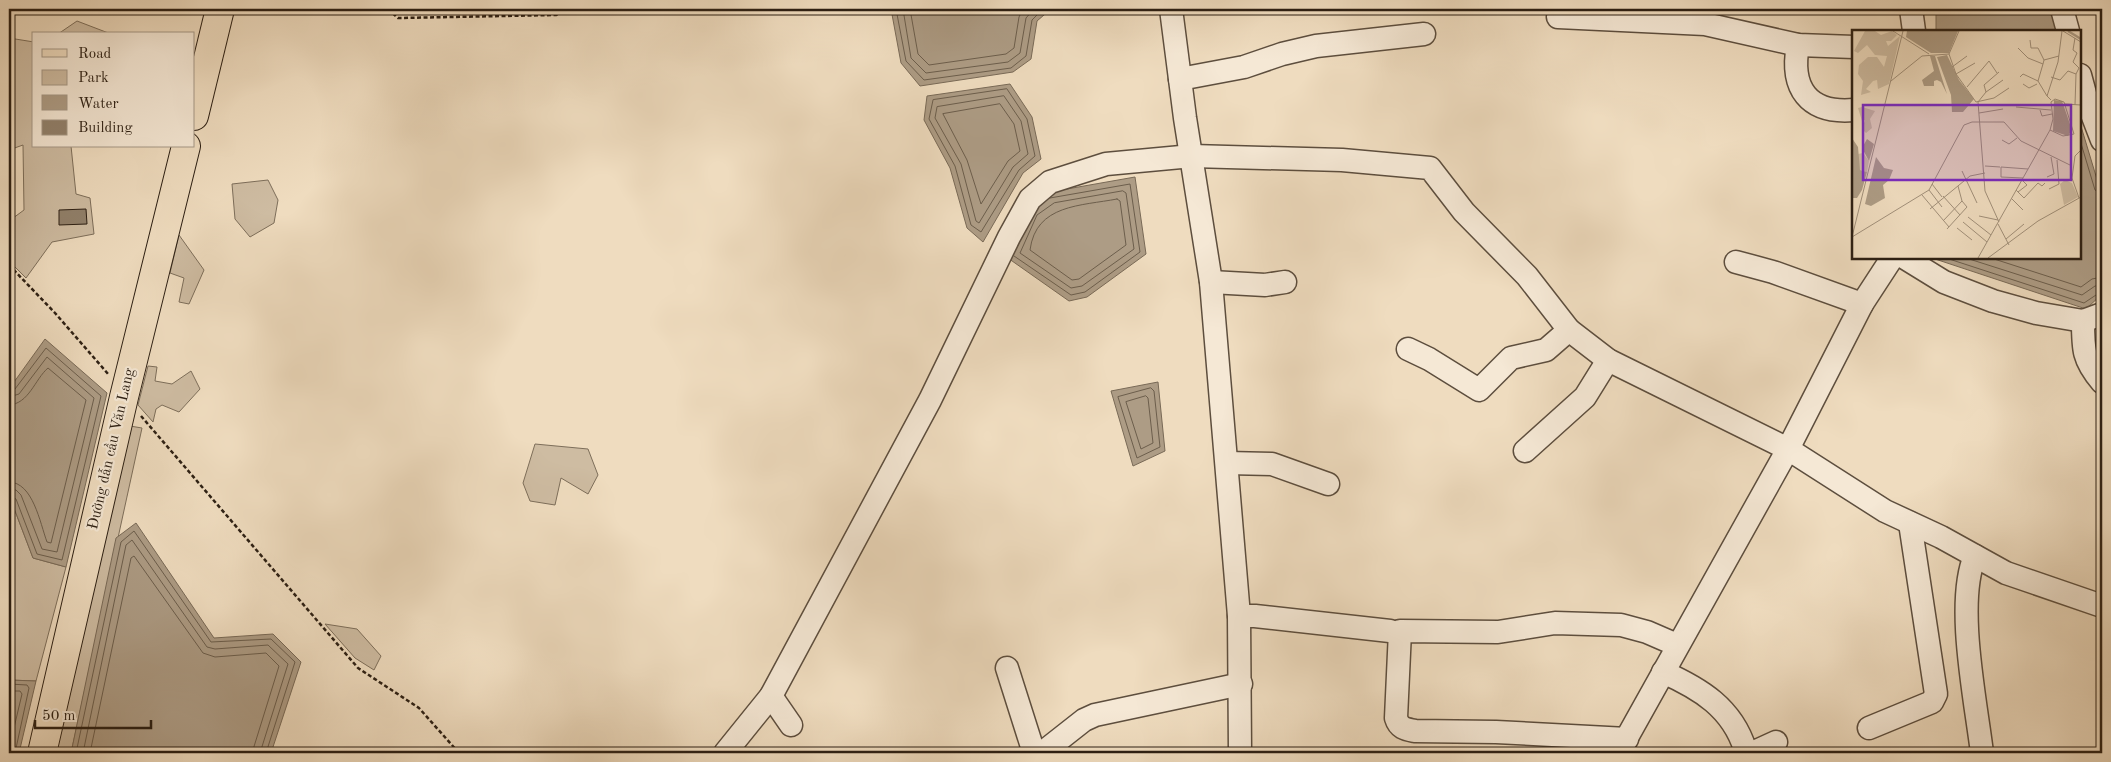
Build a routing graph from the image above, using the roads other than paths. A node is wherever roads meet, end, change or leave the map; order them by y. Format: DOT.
graph roads {
  1 [pos="220,9"];
  2 [pos="1171,9"];
  3 [pos="1911,9"];
  4 [pos="2062,9"];
  5 [pos="1558,17"];
  6 [pos="1914,30"];
  7 [pos="2068,30"];
  8 [pos="1424,34"];
  9 [pos="1798,46"];
  10 [pos="1852,47"];
  11 [pos="2081,78"];
  12 [pos="1180,79"];
  13 [pos="1852,110"];
  14 [pos="195,112"];
  15 [pos="2102,140"];
  16 [pos="186,148"];
  17 [pos="1192,156"];
  18 [pos="1891,259"];
  19 [pos="1907,259"];
  20 [pos="1736,262"];
  21 [pos="1211,282"];
  22 [pos="1285,282"];
  23 [pos="1862,304"];
  24 [pos="2093,317"];
  25 [pos="1569,330"];
  26 [pos="1408,350"];
  27 [pos="1608,360"];
  28 [pos="2102,382"];
  29 [pos="1788,449"];
  30 [pos="1525,451"];
  31 [pos="1227,463"];
  32 [pos="1328,484"];
  33 [pos="1910,523"];
  34 [pos="1975,556"];
  35 [pos="2102,606"];
  36 [pos="1238,616"];
  37 [pos="1390,631"];
  38 [pos="1678,645"];
  39 [pos="1007,668"];
  40 [pos="1663,672"];
  41 [pos="1241,684"];
  42 [pos="771,696"];
  43 [pos="791,725"];
  44 [pos="1869,728"];
  45 [pos="1776,742"];
  46 [pos="1622,746"];
  47 [pos="42,753"];
  48 [pos="725,753"];
  49 [pos="1034,753"];
  50 [pos="1042,753"];
  51 [pos="1240,753"];
  52 [pos="1982,753"];
  1 -- 14 [label="main road"];
  2 -- 12 [label="street"];
  3 -- 6 [label="street"];
  4 -- 7 [label="street"];
  5 -- 9 [label="street"];
  8 -- 12 [label="street"];
  9 -- 10 [label="street"];
  9 -- 13 [label="street"];
  11 -- 15 [label="street"];
  12 -- 17 [label="street"];
  16 -- 47 [label="main road, Đường dẫn cầu Văn Lang"];
  17 -- 21 [label="street"];
  17 -- 25 [label="street"];
  17 -- 42 [label="street"];
  18 -- 23 [label="street"];
  19 -- 24 [label="street"];
  20 -- 23 [label="street"];
  21 -- 22 [label="street"];
  21 -- 31 [label="street"];
  23 -- 29 [label="street"];
  24 -- 28 [label="street"];
  25 -- 26 [label="street"];
  25 -- 27 [label="street"];
  27 -- 29 [label="street"];
  27 -- 30 [label="street"];
  29 -- 33 [label="street"];
  29 -- 38 [label="street"];
  31 -- 32 [label="street"];
  31 -- 36 [label="street"];
  33 -- 34 [label="street"];
  33 -- 44 [label="street"];
  34 -- 35 [label="street"];
  34 -- 52 [label="street"];
  36 -- 37 [label="street"];
  36 -- 41 [label="street"];
  38 -- 40 [label="street"];
  38 -- 46 [label="street"];
  39 -- 49 [label="street"];
  40 -- 45 [label="street"];
  40 -- 46 [label="street"];
  41 -- 50 [label="street"];
  41 -- 51 [label="street"];
  42 -- 43 [label="street"];
  42 -- 48 [label="street"];
}
